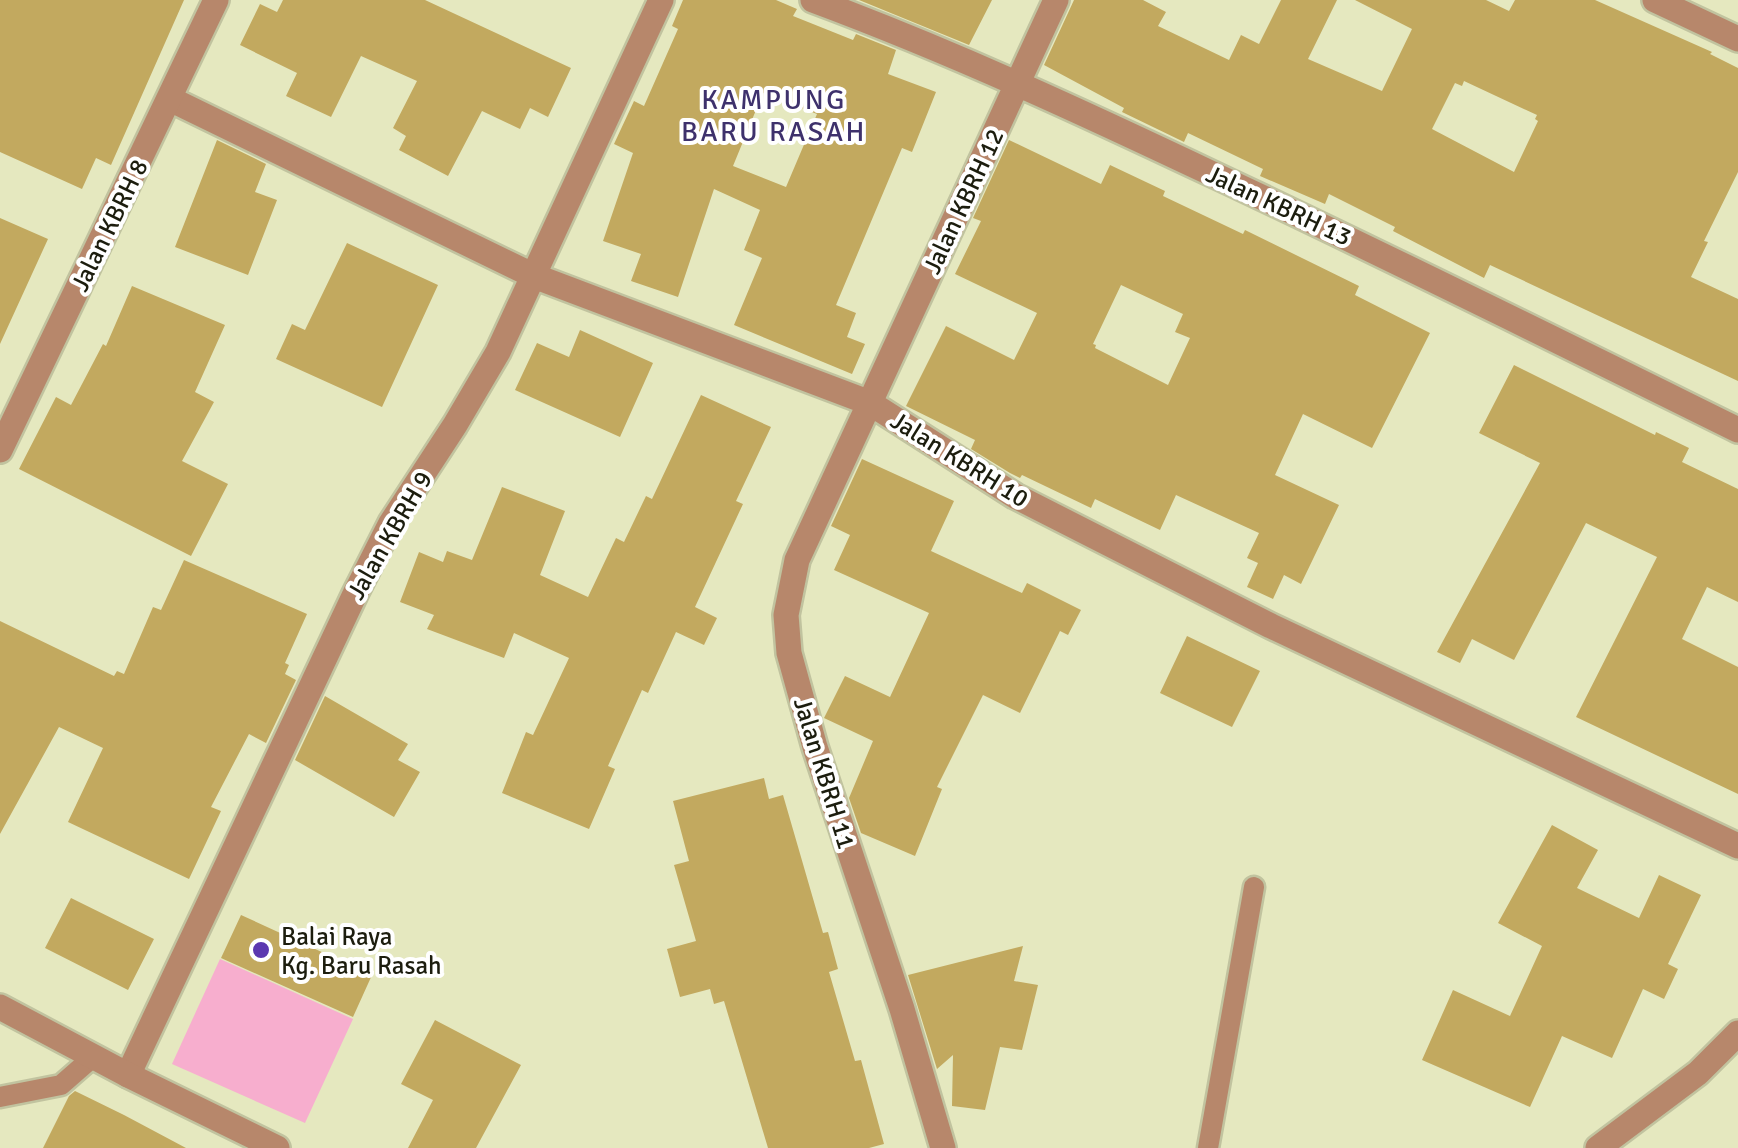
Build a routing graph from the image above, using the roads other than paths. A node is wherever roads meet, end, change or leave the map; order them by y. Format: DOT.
graph roads {
  1 [pos="216,0"];
  2 [pos="660,0"];
  3 [pos="812,0"];
  4 [pos="1056,0"];
  5 [pos="1655,0"];
  6 [pos="1738,40"];
  7 [pos="1018,82"];
  8 [pos="170,99"];
  9 [pos="534,276"];
  10 [pos="870,403"];
  11 [pos="1738,430"];
  12 [pos="0,450"];
  13 [pos="1738,846"];
  14 [pos="1254,887"];
  15 [pos="0,1007"];
  16 [pos="1738,1033"];
  17 [pos="92,1057"];
  18 [pos="128,1075"];
  19 [pos="0,1097"];
  20 [pos="277,1148"];
  21 [pos="942,1148"];
  22 [pos="1208,1148"];
  23 [pos="1598,1148"];
  1 -- 8 [label="street, Jalan KBRH 8"];
  2 -- 9 [label="street, Jalan KBRH 9"];
  3 -- 7 [label="street, Jalan KBRH 13"];
  4 -- 7 [label="street, Jalan KBRH 12"];
  5 -- 6 [label="street"];
  7 -- 10 [label="street, Jalan KBRH 12"];
  7 -- 11 [label="street, Jalan KBRH 13"];
  8 -- 9 [label="street, Jalan KBRH 10"];
  8 -- 12 [label="street, Jalan KBRH 8"];
  9 -- 10 [label="street, Jalan KBRH 10"];
  9 -- 18 [label="street, Jalan KBRH 9"];
  10 -- 13 [label="street, Jalan KBRH 10"];
  10 -- 21 [label="street, Jalan KBRH 11"];
  14 -- 22 [label="lane"];
  15 -- 17 [label="street"];
  16 -- 23 [label="street"];
  17 -- 18 [label="street"];
  17 -- 19 [label="lane"];
  18 -- 20 [label="street"];
}
